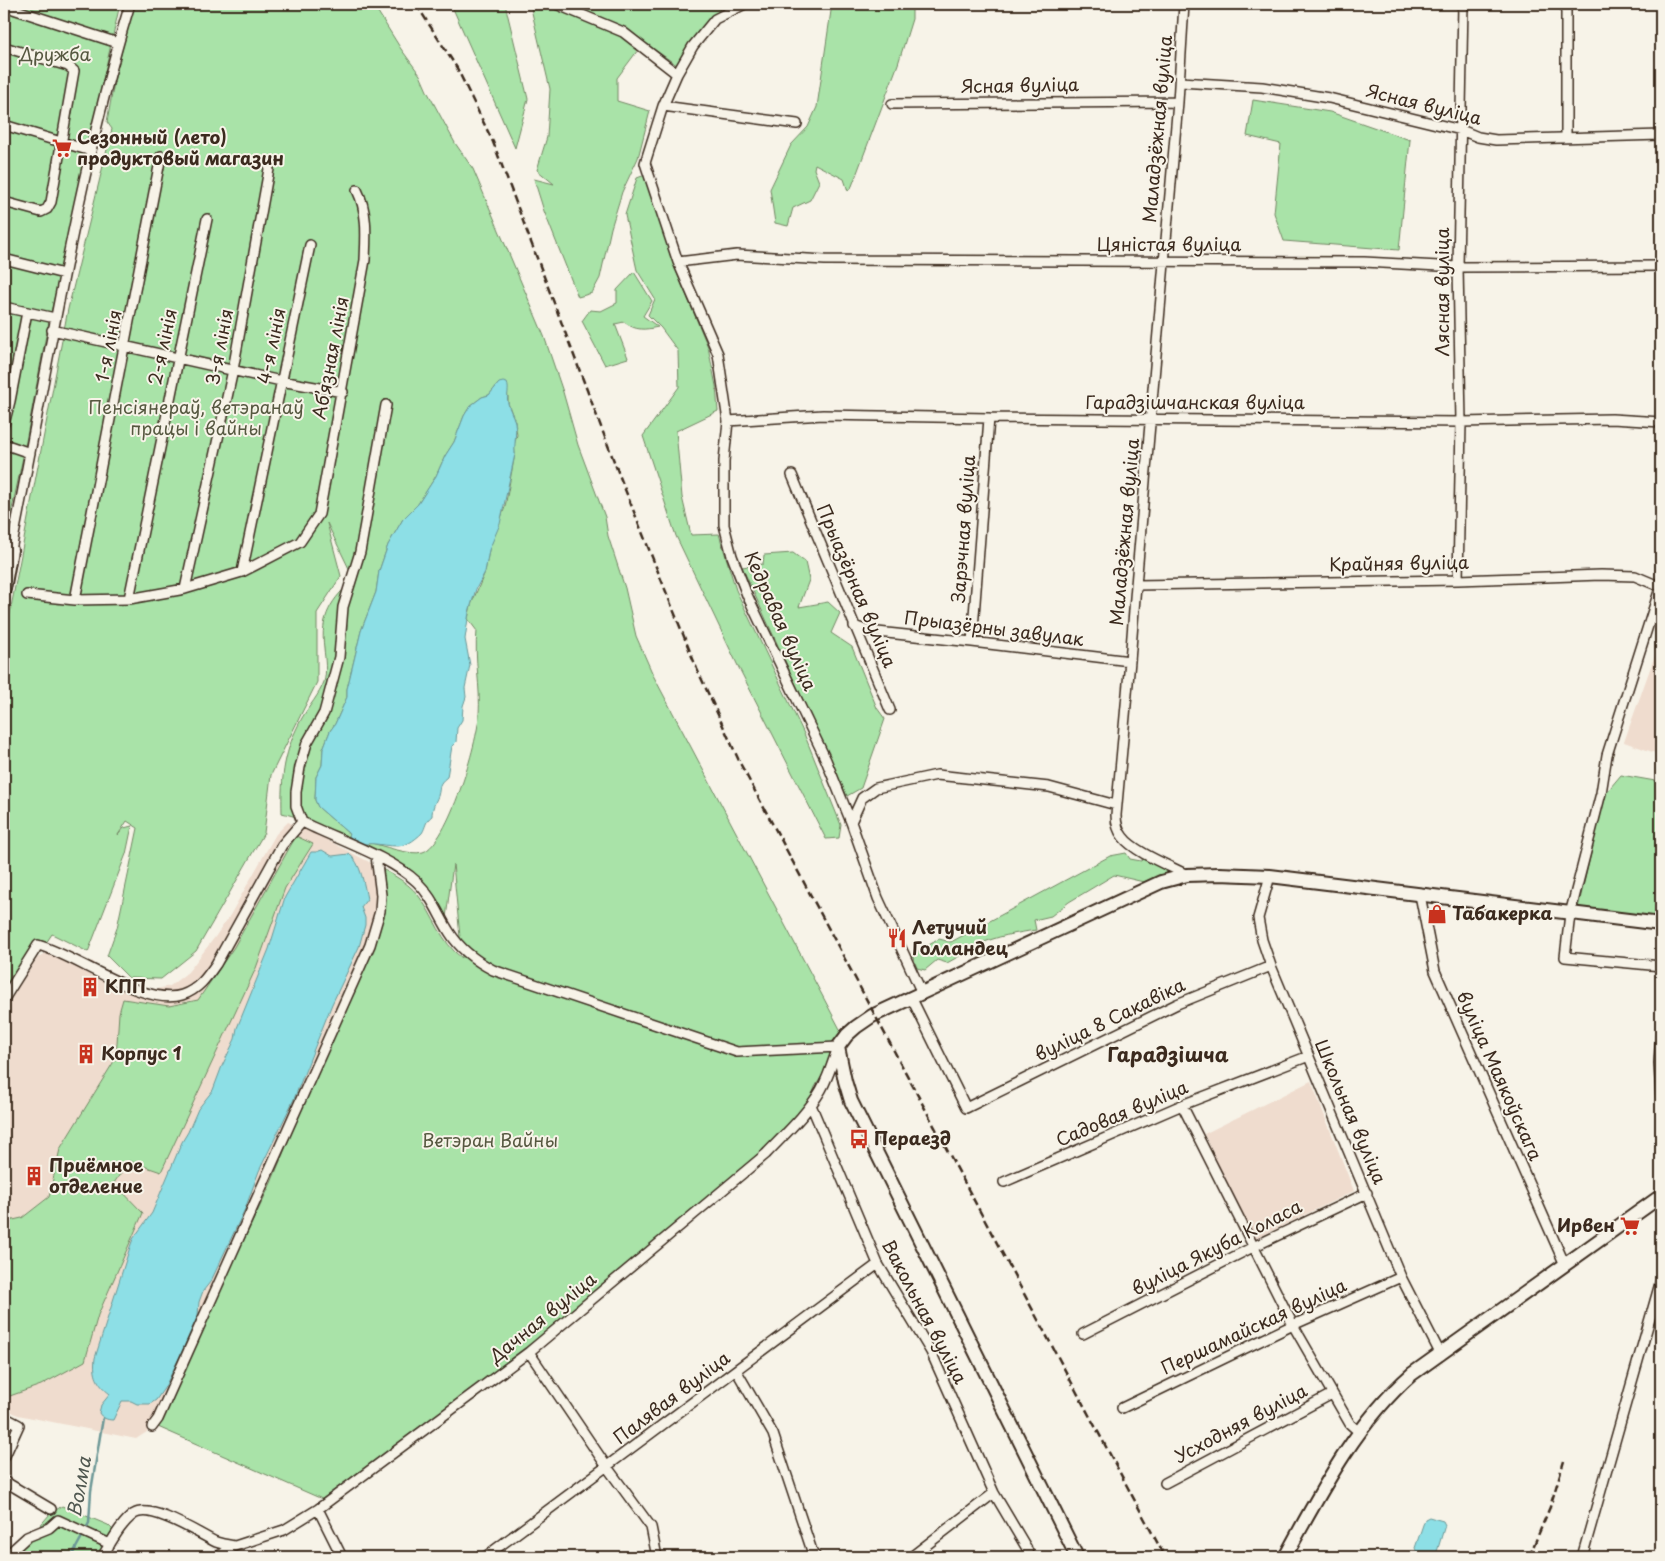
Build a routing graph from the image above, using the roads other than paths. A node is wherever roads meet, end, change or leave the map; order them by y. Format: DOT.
graph roads {
  1 [pos="130,4"];
  2 [pos="556,4"];
  3 [pos="727,4"];
  4 [pos="745,4"];
  5 [pos="1184,4"];
  6 [pos="1463,4"];
  7 [pos="1566,4"];
  8 [pos="4,6"];
  9 [pos="722,15"];
  10 [pos="118,43"];
  11 [pos="4,47"];
  12 [pos="677,74"];
  13 [pos="1180,82"];
  14 [pos="1178,102"];
  15 [pos="892,104"];
  16 [pos="663,106"];
  17 [pos="797,124"];
  18 [pos="4,125"];
  19 [pos="1462,130"];
  20 [pos="1661,135"];
  21 [pos="1566,138"];
  22 [pos="61,142"];
  23 [pos="91,151"];
  24 [pos="161,156"];
  25 [pos="269,169"];
  26 [pos="357,190"];
  27 [pos="4,202"];
  28 [pos="207,219"];
  29 [pos="310,245"];
  30 [pos="4,258"];
  31 [pos="678,262"];
  32 [pos="1164,262"];
  33 [pos="1661,266"];
  34 [pos="1458,267"];
  35 [pos="64,274"];
  36 [pos="4,307"];
  37 [pos="27,312"];
  38 [pos="55,318"];
  39 [pos="52,330"];
  40 [pos="126,347"];
  41 [pos="178,358"];
  42 [pos="233,370"];
  43 [pos="281,381"];
  44 [pos="343,392"];
  45 [pos="386,405"];
  46 [pos="989,418"];
  47 [pos="1150,418"];
  48 [pos="728,421"];
  49 [pos="1461,422"];
  50 [pos="1661,422"];
  51 [pos="4,424"];
  52 [pos="4,444"];
  53 [pos="30,453"];
  54 [pos="792,475"];
  55 [pos="8,549"];
  56 [pos="242,572"];
  57 [pos="1458,580"];
  58 [pos="1136,585"];
  59 [pos="1661,586"];
  60 [pos="185,588"];
  61 [pos="4,589"];
  62 [pos="27,595"];
  63 [pos="128,599"];
  64 [pos="75,600"];
  65 [pos="854,626"];
  66 [pos="972,642"];
  67 [pos="1130,661"];
  68 [pos="890,710"];
  69 [pos="1116,805"];
  70 [pos="302,822"];
  71 [pos="851,822"];
  72 [pos="376,856"];
  73 [pos="1187,875"];
  74 [pos="1270,876"];
  75 [pos="1420,895"];
  76 [pos="1570,914"];
  77 [pos="1661,924"];
  78 [pos="1271,966"];
  79 [pos="1661,966"];
  80 [pos="917,996"];
  81 [pos="4,998"];
  82 [pos="1661,1033"];
  83 [pos="838,1047"];
  84 [pos="1309,1056"];
  85 [pos="1661,1096"];
  86 [pos="811,1105"];
  87 [pos="1182,1106"];
  88 [pos="966,1108"];
  89 [pos="1004,1182"];
  90 [pos="1366,1192"];
  91 [pos="1661,1196"];
  92 [pos="1253,1247"];
  93 [pos="878,1264"];
  94 [pos="1565,1265"];
  95 [pos="1401,1277"];
  96 [pos="1661,1280"];
  97 [pos="1293,1326"];
  98 [pos="1083,1334"];
  99 [pos="529,1352"];
  100 [pos="1441,1355"];
  101 [pos="736,1370"];
  102 [pos="1332,1394"];
  103 [pos="1122,1408"];
  104 [pos="4,1417"];
  105 [pos="152,1427"];
  106 [pos="1359,1432"];
  107 [pos="4,1458"];
  108 [pos="607,1467"];
  109 [pos="4,1482"];
  110 [pos="1165,1483"];
  111 [pos="994,1493"];
  112 [pos="51,1509"];
  113 [pos="318,1509"];
  114 [pos="110,1544"];
  115 [pos="235,1546"];
  116 [pos="5,1557"];
  117 [pos="102,1557"];
  118 [pos="217,1557"];
  119 [pos="342,1557"];
  120 [pos="485,1557"];
  121 [pos="657,1557"];
  122 [pos="816,1557"];
  123 [pos="911,1557"];
  124 [pos="1030,1557"];
  125 [pos="1077,1557"];
  126 [pos="1285,1557"];
  127 [pos="1582,1557"];
  1 -- 10 [label="street"];
  2 -- 12 [label="street"];
  3 -- 9 [label="street"];
  4 -- 9 [label="street"];
  5 -- 13 [label="street, Маладзёжная вуліца"];
  6 -- 19 [label="street, Лясная вуліца"];
  7 -- 21 [label="street"];
  8 -- 10 [label="street"];
  9 -- 12 [label="street, Кедравая вуліца"];
  10 -- 23 [label="street"];
  11 -- 22 [label="street"];
  12 -- 16 [label="street, Кедравая вуліца"];
  13 -- 14 [label="street, Маладзёжная вуліца"];
  13 -- 19 [label="street, Ясная вуліца"];
  14 -- 15 [label="street, Ясная вуліца"];
  14 -- 32 [label="street, Маладзёжная вуліца"];
  16 -- 17 [label="street"];
  16 -- 31 [label="street, Кедравая вуліца"];
  18 -- 22 [label="street"];
  19 -- 21 [label="street, Ясная вуліца"];
  19 -- 34 [label="street, Лясная вуліца"];
  20 -- 21 [label="street, Ясная вуліца"];
  22 -- 23 [label="street"];
  22 -- 27 [label="street"];
  23 -- 35 [label="street"];
  24 -- 40 [label="street, 1-я лінія"];
  25 -- 42 [label="street, 3-я лінія"];
  26 -- 44 [label="street, Абʼязная лінія"];
  28 -- 41 [label="street, 2-я лінія"];
  29 -- 43 [label="street, 4-я лінія"];
  30 -- 35 [label="street"];
  31 -- 32 [label="street, Цяністая вуліца"];
  31 -- 48 [label="street, Кедравая вуліца"];
  32 -- 34 [label="street, Цяністая вуліца"];
  32 -- 47 [label="street, Маладзёжная вуліца"];
  33 -- 34 [label="street, Цяністая вуліца"];
  34 -- 49 [label="street, Лясная вуліца"];
  35 -- 38 [label="street"];
  36 -- 37 [label="street"];
  37 -- 38 [label="street"];
  37 -- 51 [label="street"];
  38 -- 39 [label="street"];
  39 -- 40 [label="street"];
  39 -- 53 [label="street"];
  40 -- 41 [label="street"];
  40 -- 64 [label="street, 1-я лінія"];
  41 -- 42 [label="street"];
  41 -- 63 [label="street, 2-я лінія"];
  42 -- 43 [label="street"];
  42 -- 60 [label="street, 3-я лінія"];
  43 -- 44 [label="street"];
  43 -- 56 [label="street, 4-я лінія"];
  44 -- 56 [label="street, Абʼязная лінія"];
  45 -- 70 [label="street"];
  46 -- 47 [label="street, Гарадзішчанская вуліца"];
  46 -- 48 [label="street, Гарадзішчанская вуліца"];
  46 -- 66 [label="street, Зарэчная вуліца"];
  47 -- 49 [label="street, Гарадзішчанская вуліца"];
  47 -- 58 [label="street, Маладзёжная вуліца"];
  48 -- 71 [label="street, Кедравая вуліца"];
  49 -- 50 [label="street, Гарадзішчанская вуліца"];
  49 -- 57 [label="street, Лясная вуліца"];
  52 -- 53 [label="street"];
  53 -- 55 [label="street"];
  54 -- 65 [label="street, Прыазёрная вуліца"];
  55 -- 61 [label="main road"];
  56 -- 60 [label="street, Абʼязная лінія"];
  57 -- 58 [label="street, Крайняя вуліца"];
  57 -- 59 [label="street, Крайняя вуліца"];
  58 -- 67 [label="street, Маладзёжная вуліца"];
  59 -- 76 [label="street"];
  60 -- 63 [label="street, Абʼязная лінія"];
  62 -- 64 [label="street, Абʼязная лінія"];
  63 -- 64 [label="street, Абʼязная лінія"];
  65 -- 66 [label="street, Прыазёрны завулак"];
  65 -- 68 [label="street, Прыазёрная вуліца"];
  66 -- 67 [label="street, Прыазёрны завулак"];
  67 -- 69 [label="street, Маладзёжная вуліца"];
  69 -- 71 [label="street"];
  69 -- 73 [label="street, Маладзёжная вуліца"];
  70 -- 72 [label="street"];
  70 -- 81 [label="street"];
  71 -- 80 [label="street, Кедравая вуліца"];
  72 -- 83 [label="street"];
  72 -- 105 [label="street"];
  73 -- 74 [label="main road"];
  73 -- 80 [label="main road"];
  74 -- 75 [label="main road"];
  74 -- 78 [label="street, Школьная вуліца"];
  75 -- 76 [label="main road"];
  75 -- 94 [label="street, вуліца Маякоўскага"];
  76 -- 77 [label="main road"];
  76 -- 79 [label="street"];
  78 -- 84 [label="street, Школьная вуліца"];
  78 -- 88 [label="street, вуліца 8 Сакавіка"];
  80 -- 83 [label="main road"];
  80 -- 88 [label="street, Кедравая вуліца"];
  82 -- 85 [label="street"];
  83 -- 86 [label="street, Дачная вуліца"];
  83 -- 125 [label="main road"];
  84 -- 87 [label="street, Садовая вуліца"];
  84 -- 90 [label="street, Школьная вуліца"];
  86 -- 93 [label="street, Вакольная вуліца"];
  86 -- 99 [label="street, Дачная вуліца"];
  87 -- 89 [label="street, Садовая вуліца"];
  87 -- 92 [label="street"];
  90 -- 92 [label="street, вуліца Якуба Коласа"];
  90 -- 95 [label="street, Школьная вуліца"];
  91 -- 94 [label="main road"];
  92 -- 97 [label="street"];
  92 -- 98 [label="street, вуліца Якуба Коласа"];
  93 -- 101 [label="street, Палявая вуліца"];
  93 -- 111 [label="street, Вакольная вуліца"];
  94 -- 100 [label="main road"];
  95 -- 97 [label="street, Першамайская вуліца"];
  95 -- 100 [label="street, Школьная вуліца"];
  96 -- 127 [label="street"];
  97 -- 102 [label="street"];
  97 -- 103 [label="street, Першамайская вуліца"];
  99 -- 108 [label="street"];
  99 -- 113 [label="street, Дачная вуліца"];
  100 -- 106 [label="main road"];
  101 -- 108 [label="street, Палявая вуліца"];
  101 -- 122 [label="street"];
  102 -- 106 [label="street"];
  102 -- 110 [label="street, Усходняя вуліца"];
  104 -- 107 [label="street"];
  106 -- 126 [label="main road"];
  108 -- 120 [label="street, Палявая вуліца"];
  108 -- 121 [label="street"];
  109 -- 112 [label="street"];
  111 -- 123 [label="street"];
  111 -- 124 [label="street, Вакольная вуліца"];
  113 -- 115 [label="street, Дачная вуліца"];
  113 -- 119 [label="street"];
  114 -- 115 [label="street"];
  114 -- 116 [label="street"];
  114 -- 117 [label="street"];
  115 -- 118 [label="street, Дачная вуліца"];
}
